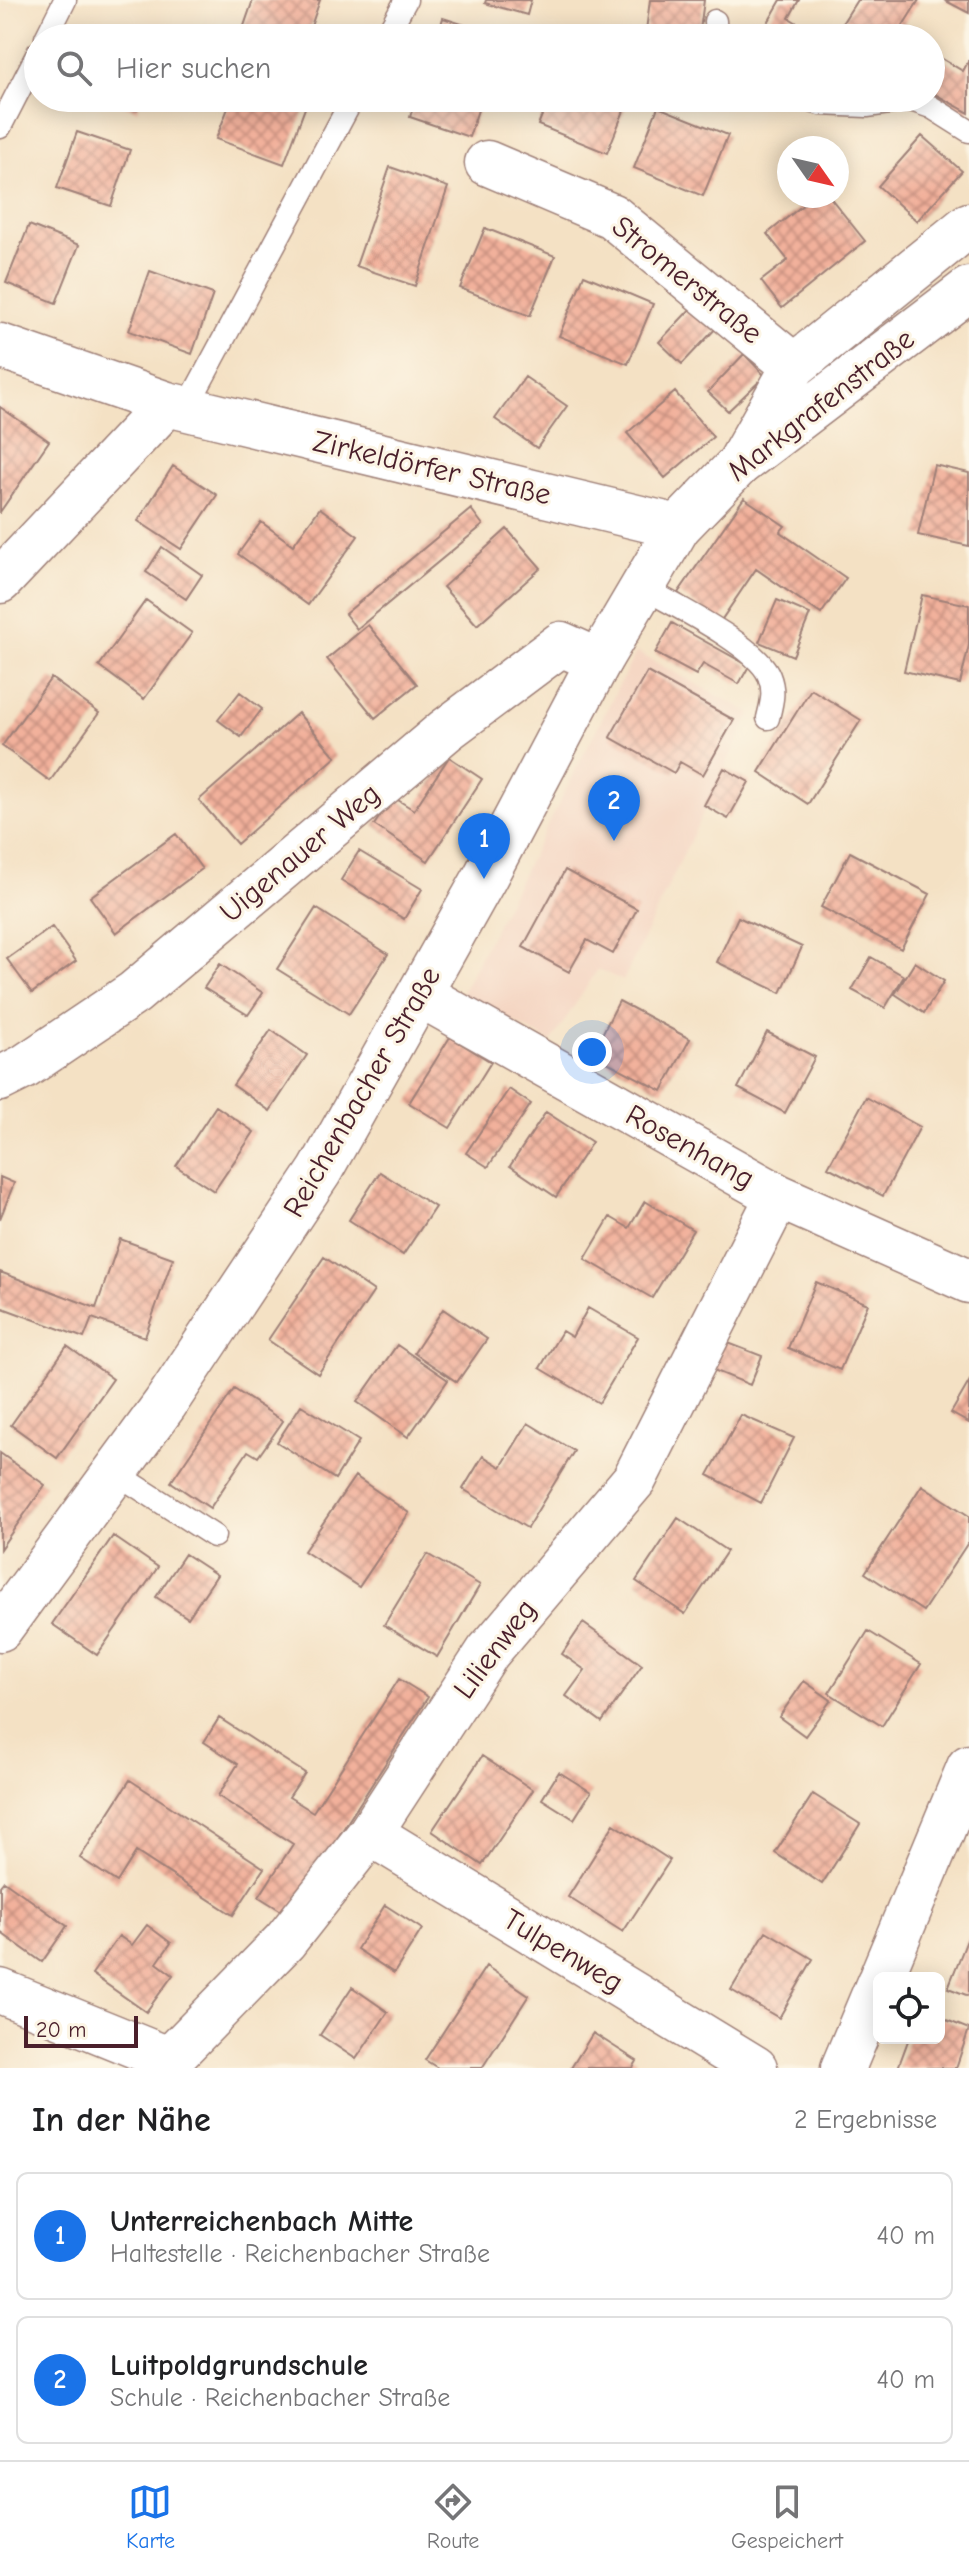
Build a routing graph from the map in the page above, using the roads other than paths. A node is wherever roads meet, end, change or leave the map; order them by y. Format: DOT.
graph roads {
  1 [pos="65,0"];
  2 [pos="406,0"];
  3 [pos="53,24"];
  4 [pos="393,24"];
  5 [pos="24,80"];
  6 [pos="345,112"];
  7 [pos="939,112"];
  8 [pos="0,127"];
  9 [pos="969,131"];
  10 [pos="487,163"];
  11 [pos="969,225"];
  12 [pos="969,289"];
  13 [pos="0,346"];
  14 [pos="794,366"];
  15 [pos="177,407"];
  16 [pos="739,464"];
  17 [pos="678,527"];
  18 [pos="0,581"];
  19 [pos="642,587"];
  20 [pos="599,661"];
  21 [pos="768,718"];
  22 [pos="421,995"];
  23 [pos="0,1079"];
  24 [pos="778,1196"];
  25 [pos="969,1281"];
  26 [pos="116,1473"];
  27 [pos="214,1536"];
  28 [pos="0,1629"];
  29 [pos="969,1767"];
  30 [pos="370,1833"];
  31 [pos="883,1972"];
  32 [pos="0,1991"];
  33 [pos="873,1997"];
  34 [pos="165,2063"];
  35 [pos="755,2068"];
  36 [pos="843,2068"];
  1 -- 3 [label="lane"];
  2 -- 4 [label="lane"];
  5 -- 8 [label="lane"];
  6 -- 15 [label="lane"];
  7 -- 9 [label="lane"];
  10 -- 14 [label="street, Stromerstraße"];
  11 -- 14 [label="street"];
  12 -- 16 [label="street, Markgrafenstraße"];
  13 -- 15 [label="street, Zirkeldörfer Straße"];
  14 -- 16 [label="street"];
  15 -- 17 [label="street, Zirkeldörfer Straße"];
  15 -- 18 [label="street"];
  16 -- 17 [label="street, Markgrafenstraße"];
  17 -- 19 [label="street, Reichenbacher Straße"];
  19 -- 20 [label="street, Reichenbacher Straße"];
  19 -- 21 [label="lane"];
  20 -- 22 [label="street, Reichenbacher Straße"];
  20 -- 23 [label="street, Uigenauer Weg"];
  22 -- 24 [label="street, Rosenhang"];
  22 -- 26 [label="street, Reichenbacher Straße"];
  24 -- 25 [label="street, Rosenhang"];
  24 -- 30 [label="street, Lilienweg"];
  26 -- 27 [label="lane"];
  26 -- 28 [label="street, Reichenbacher Straße"];
  29 -- 31 [label="street"];
  30 -- 34 [label="street, Lilienweg"];
  30 -- 35 [label="street, Tulpenweg"];
  32 -- 34 [label="street"];
  33 -- 36 [label="street"];
}
